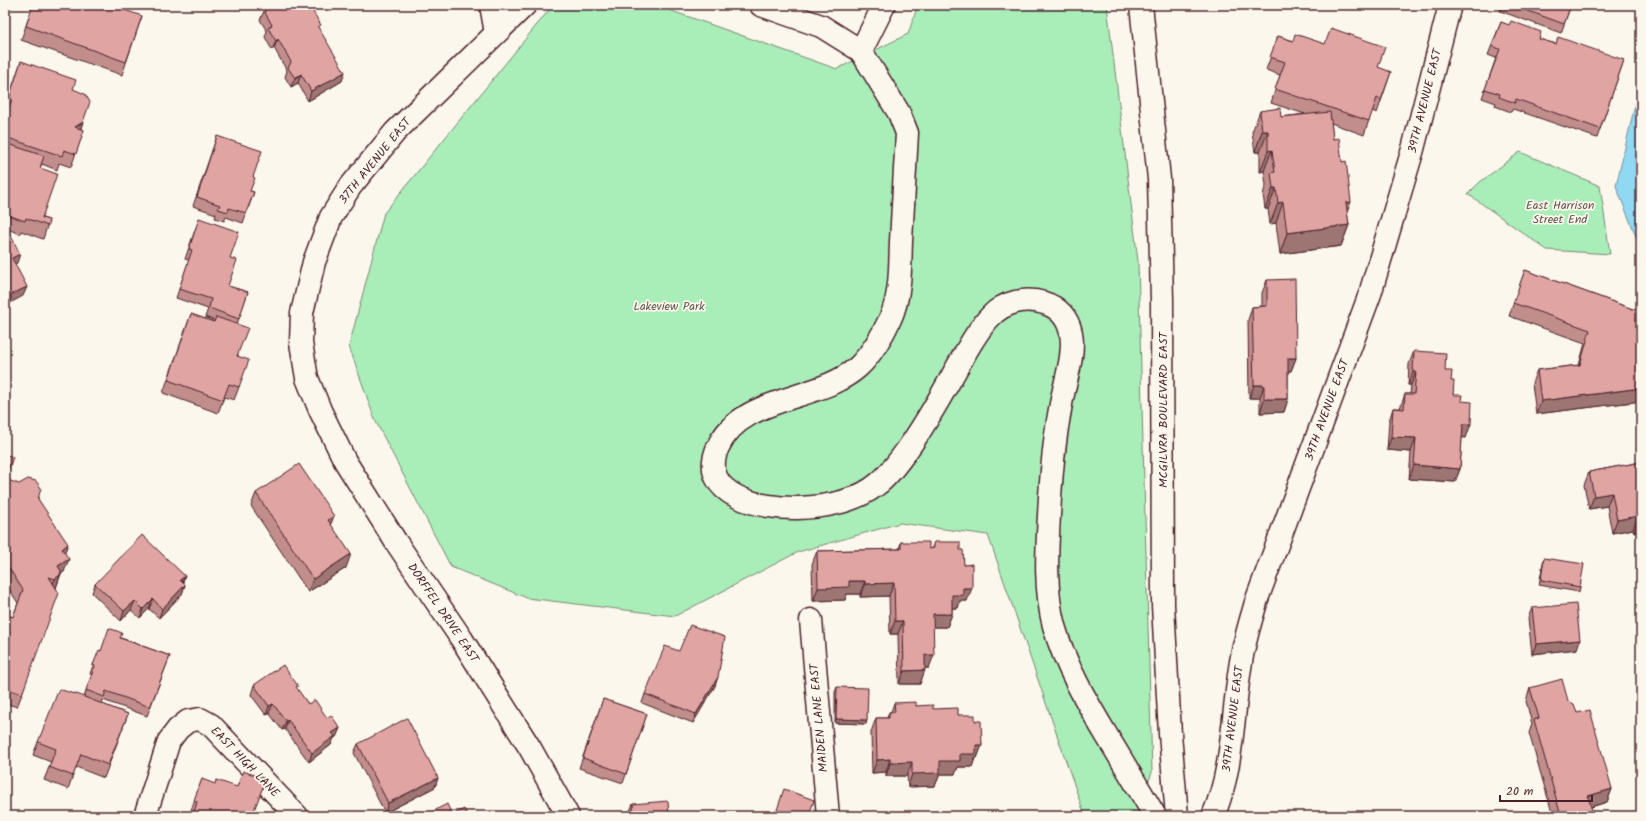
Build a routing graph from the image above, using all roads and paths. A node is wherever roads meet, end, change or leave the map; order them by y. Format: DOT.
graph roads {
  1 [pos="491,5"];
  2 [pos="525,5"];
  3 [pos="761,5"];
  4 [pos="884,5"];
  5 [pos="1141,5"];
  6 [pos="1450,5"];
  7 [pos="496,33"];
  8 [pos="861,51"];
  9 [pos="320,410"];
  10 [pos="811,620"];
  11 [pos="145,816"];
  12 [pos="297,816"];
  13 [pos="568,816"];
  14 [pos="828,816"];
  15 [pos="1155,816"];
  16 [pos="1177,816"];
  17 [pos="1214,816"];
  1 -- 7 [label="street"];
  2 -- 7 [label="street, 37TH AVENUE EAST"];
  3 -- 8 [label="street"];
  4 -- 8 [label="street"];
  5 -- 16 [label="street, MCGILVRA BOULEVARD EAST"];
  6 -- 17 [label="street, 39TH AVENUE EAST"];
  7 -- 9 [label="street, 37TH AVENUE EAST"];
  8 -- 15 [label="street"];
  9 -- 13 [label="street, DORFFEL DRIVE EAST"];
  10 -- 14 [label="street, MAIDEN LANE EAST"];
  11 -- 12 [label="street, EAST HIGH LANE"];
}
